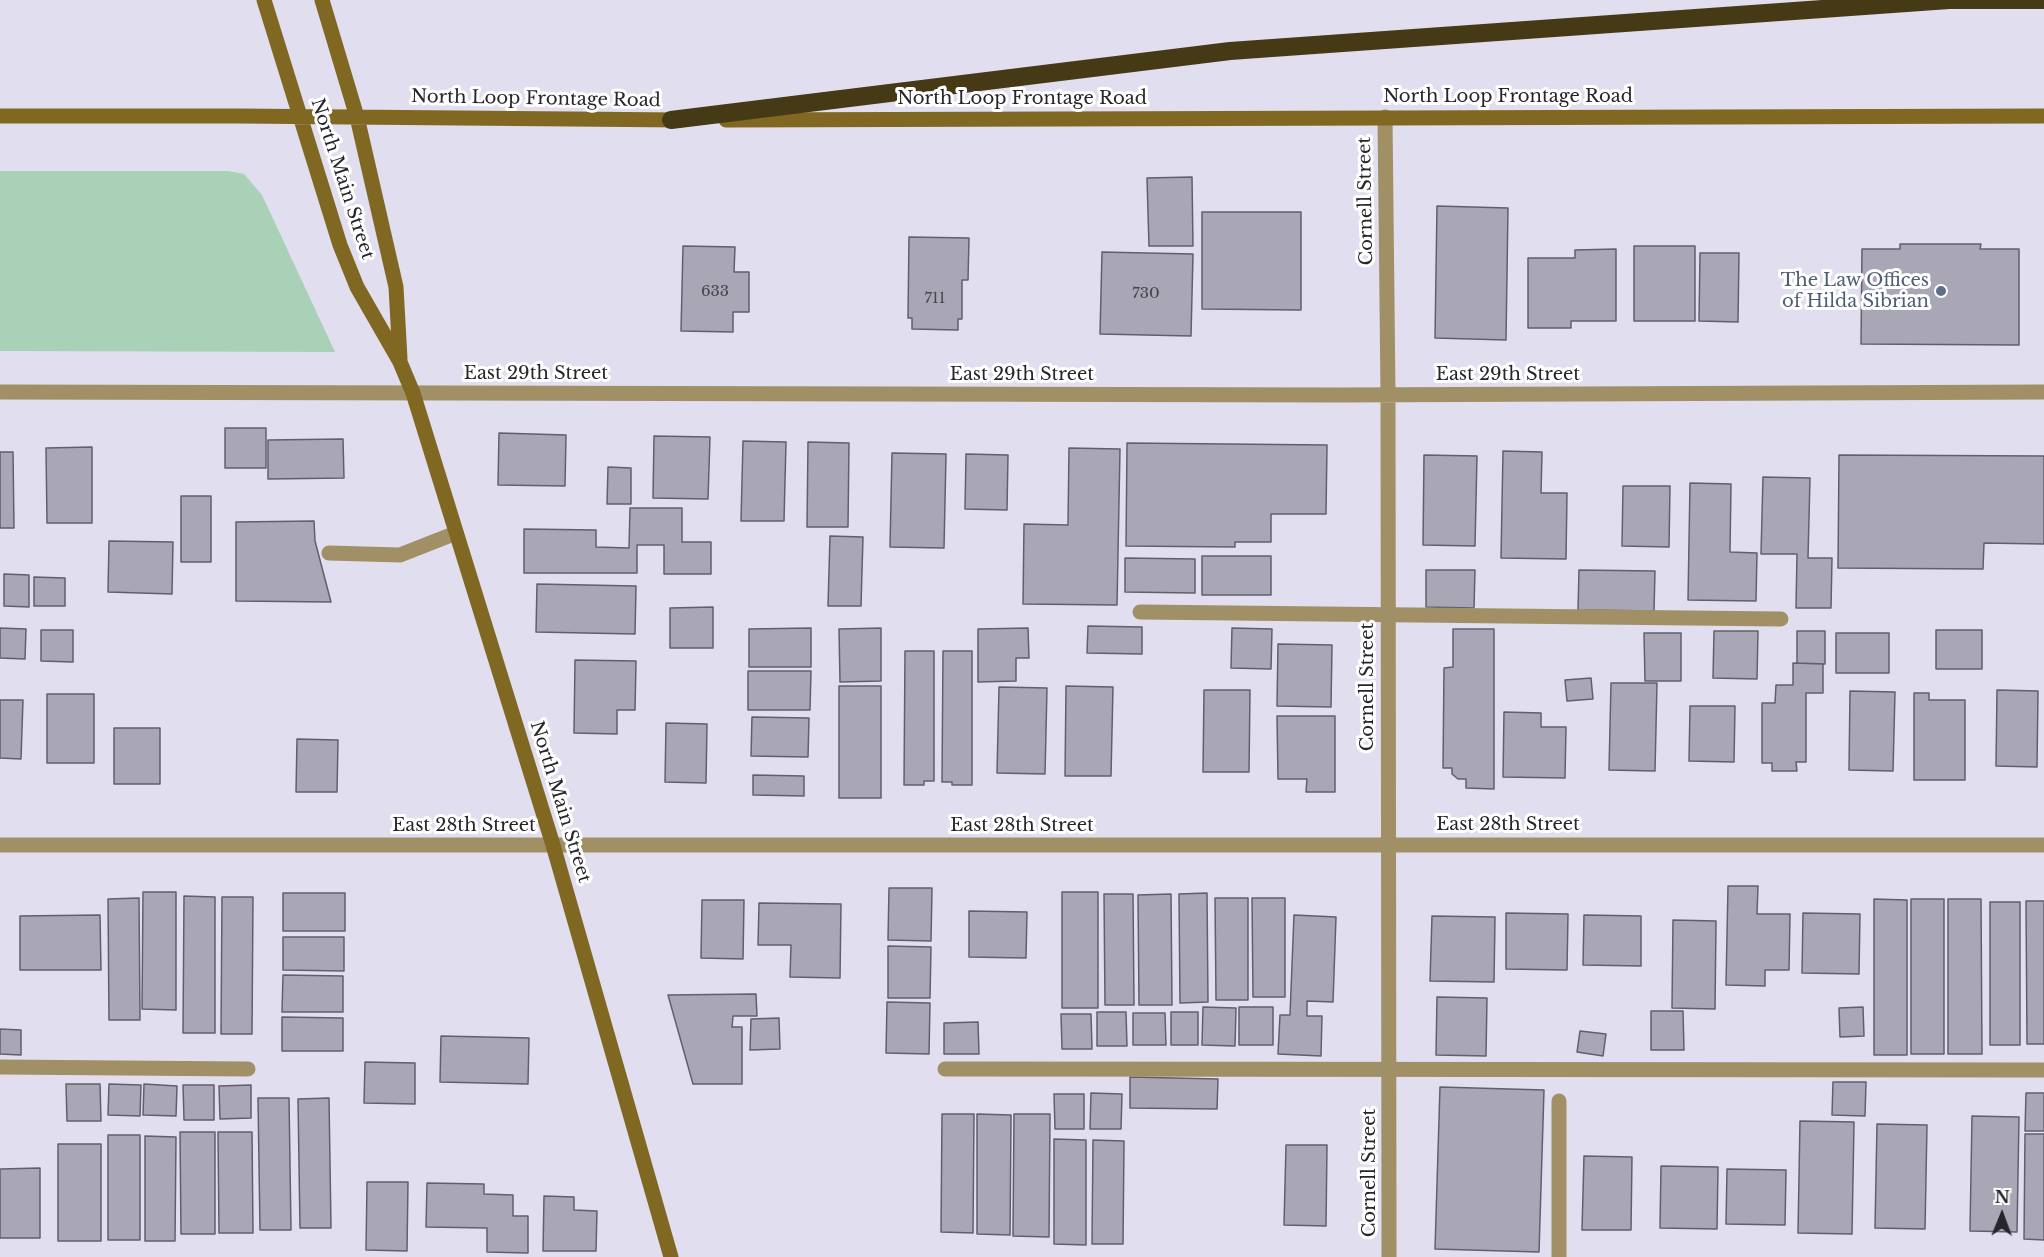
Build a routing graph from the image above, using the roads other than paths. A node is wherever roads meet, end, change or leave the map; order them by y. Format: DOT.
graph roads {
  1 [pos="264,0"];
  2 [pos="321,0"];
  3 [pos="1918,0"];
  4 [pos="1949,0"];
  5 [pos="2044,0"];
  6 [pos="0,116"];
  7 [pos="301,116"];
  8 [pos="2044,116"];
  9 [pos="357,117"];
  10 [pos="1385,117"];
  11 [pos="670,120"];
  12 [pos="400,362"];
  13 [pos="0,392"];
  14 [pos="2044,392"];
  15 [pos="413,393"];
  16 [pos="1388,394"];
  17 [pos="456,533"];
  18 [pos="329,553"];
  19 [pos="1140,612"];
  20 [pos="1387,614"];
  21 [pos="1781,619"];
  22 [pos="0,845"];
  23 [pos="1388,845"];
  24 [pos="2044,845"];
  25 [pos="553,846"];
  26 [pos="0,1067"];
  27 [pos="1389,1068"];
  28 [pos="248,1069"];
  29 [pos="945,1069"];
  30 [pos="2044,1070"];
  31 [pos="1559,1101"];
  32 [pos="671,1257"];
  33 [pos="1389,1257"];
  34 [pos="1559,1257"];
  1 -- 7 [label="main road, North Main Street"];
  2 -- 9 [label="main road, North Main Street"];
  3 -- 4 [label="highway"];
  4 -- 5 [label="highway"];
  4 -- 11 [label="highway"];
  6 -- 7 [label="main road, North Loop Frontage Road"];
  7 -- 9 [label="main road, North Loop Frontage Road"];
  7 -- 12 [label="main road, North Main Street"];
  8 -- 10 [label="main road, North Loop Frontage Road"];
  9 -- 11 [label="main road, North Loop Frontage Road"];
  9 -- 12 [label="main road, North Main Street"];
  10 -- 11 [label="main road, North Loop Frontage Road"];
  10 -- 16 [label="street, Cornell Street"];
  12 -- 15 [label="main road, North Main Street"];
  13 -- 15 [label="street, East 29th Street"];
  14 -- 16 [label="street, East 29th Street"];
  15 -- 16 [label="street, East 29th Street"];
  15 -- 17 [label="main road, North Main Street"];
  16 -- 20 [label="street, Cornell Street"];
  17 -- 18 [label="street"];
  17 -- 25 [label="main road, North Main Street"];
  19 -- 20 [label="street"];
  20 -- 21 [label="street"];
  20 -- 23 [label="street, Cornell Street"];
  22 -- 25 [label="street, East 28th Street"];
  23 -- 24 [label="street, East 28th Street"];
  23 -- 25 [label="street, East 28th Street"];
  23 -- 27 [label="street, Cornell Street"];
  25 -- 32 [label="main road, North Main Street"];
  26 -- 28 [label="street"];
  27 -- 29 [label="street"];
  27 -- 30 [label="street"];
  27 -- 33 [label="street, Cornell Street"];
  31 -- 34 [label="street"];
}
